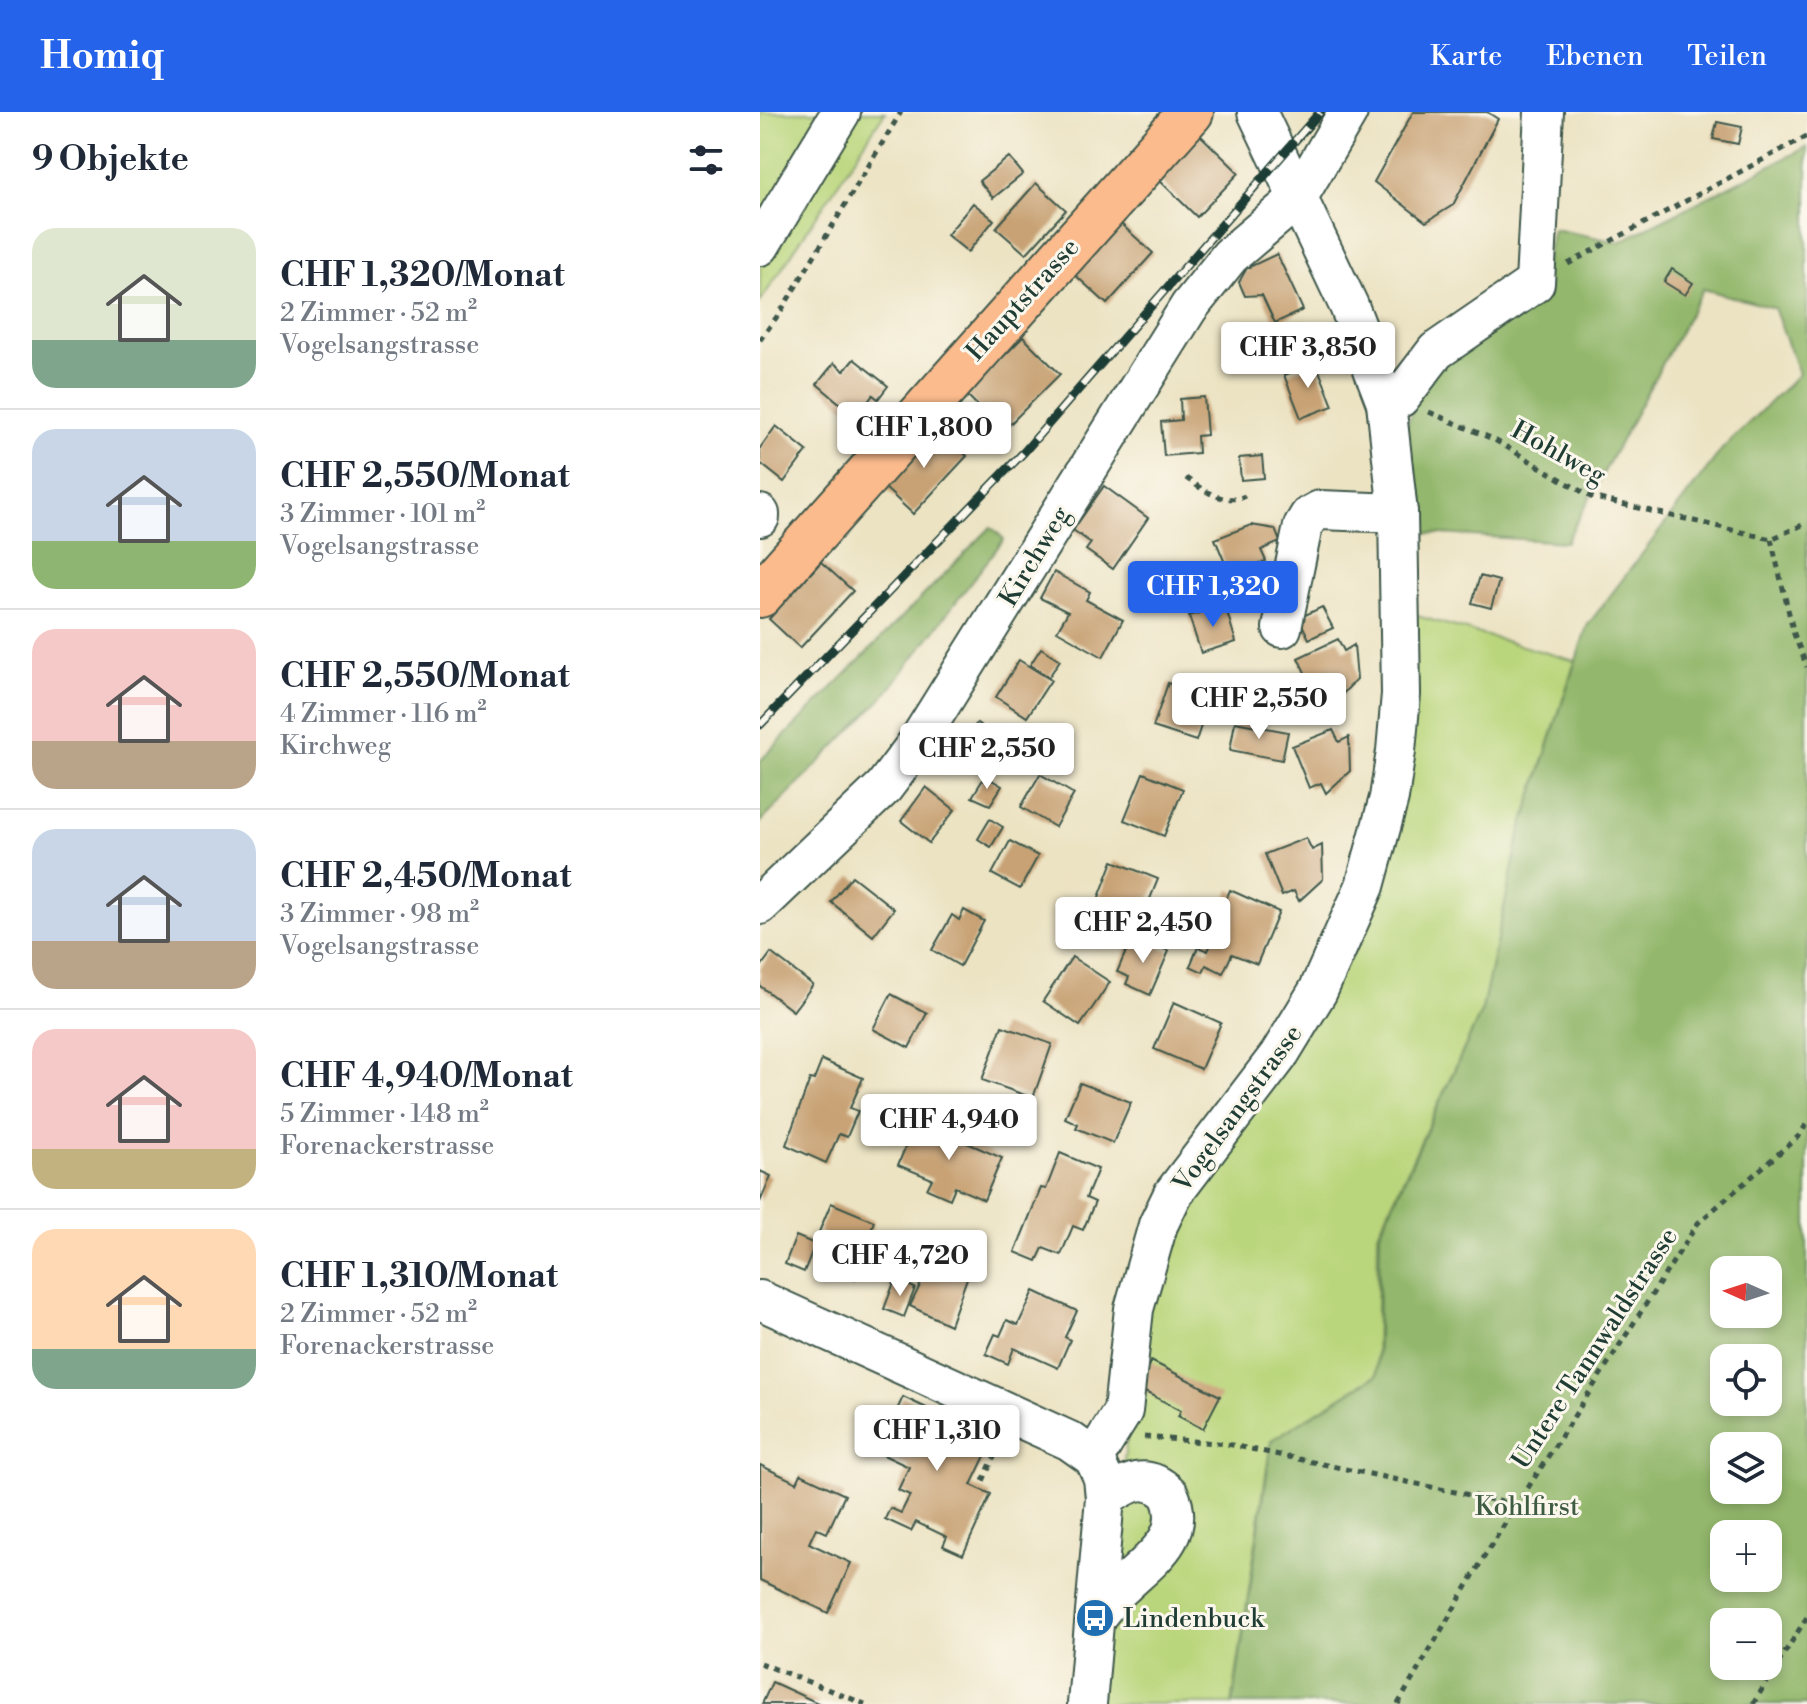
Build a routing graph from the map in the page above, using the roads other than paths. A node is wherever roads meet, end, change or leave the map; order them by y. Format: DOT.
graph roads {
  1 [pos="841,112"];
  2 [pos="1191,112"];
  3 [pos="1257,112"];
  4 [pos="1348,112"];
  5 [pos="1544,112"];
  6 [pos="1297,199"];
  7 [pos="760,246"];
  8 [pos="1386,403"];
  9 [pos="1398,513"];
  10 [pos="760,595"];
  11 [pos="1282,628"];
  12 [pos="760,905"];
  13 [pos="760,1300"];
  14 [pos="1102,1446"];
  15 [pos="1105,1498"];
  16 [pos="1095,1618"];
  17 [pos="1087,1704"];
  1 -- 7 [label="street"];
  2 -- 10 [label="main road, Hauptstrasse"];
  3 -- 6 [label="street, Vogelsangstrasse"];
  4 -- 6 [label="street, Kirchweg"];
  5 -- 8 [label="street"];
  6 -- 8 [label="street, Vogelsangstrasse"];
  6 -- 12 [label="street, Kirchweg"];
  8 -- 9 [label="street, Vogelsangstrasse"];
  9 -- 11 [label="street"];
  9 -- 14 [label="street, Vogelsangstrasse"];
  13 -- 14 [label="street"];
  14 -- 15 [label="street"];
  15 -- 16 [label="street"];
  15 -- 16 [label="street"];
  16 -- 17 [label="street"];
}
